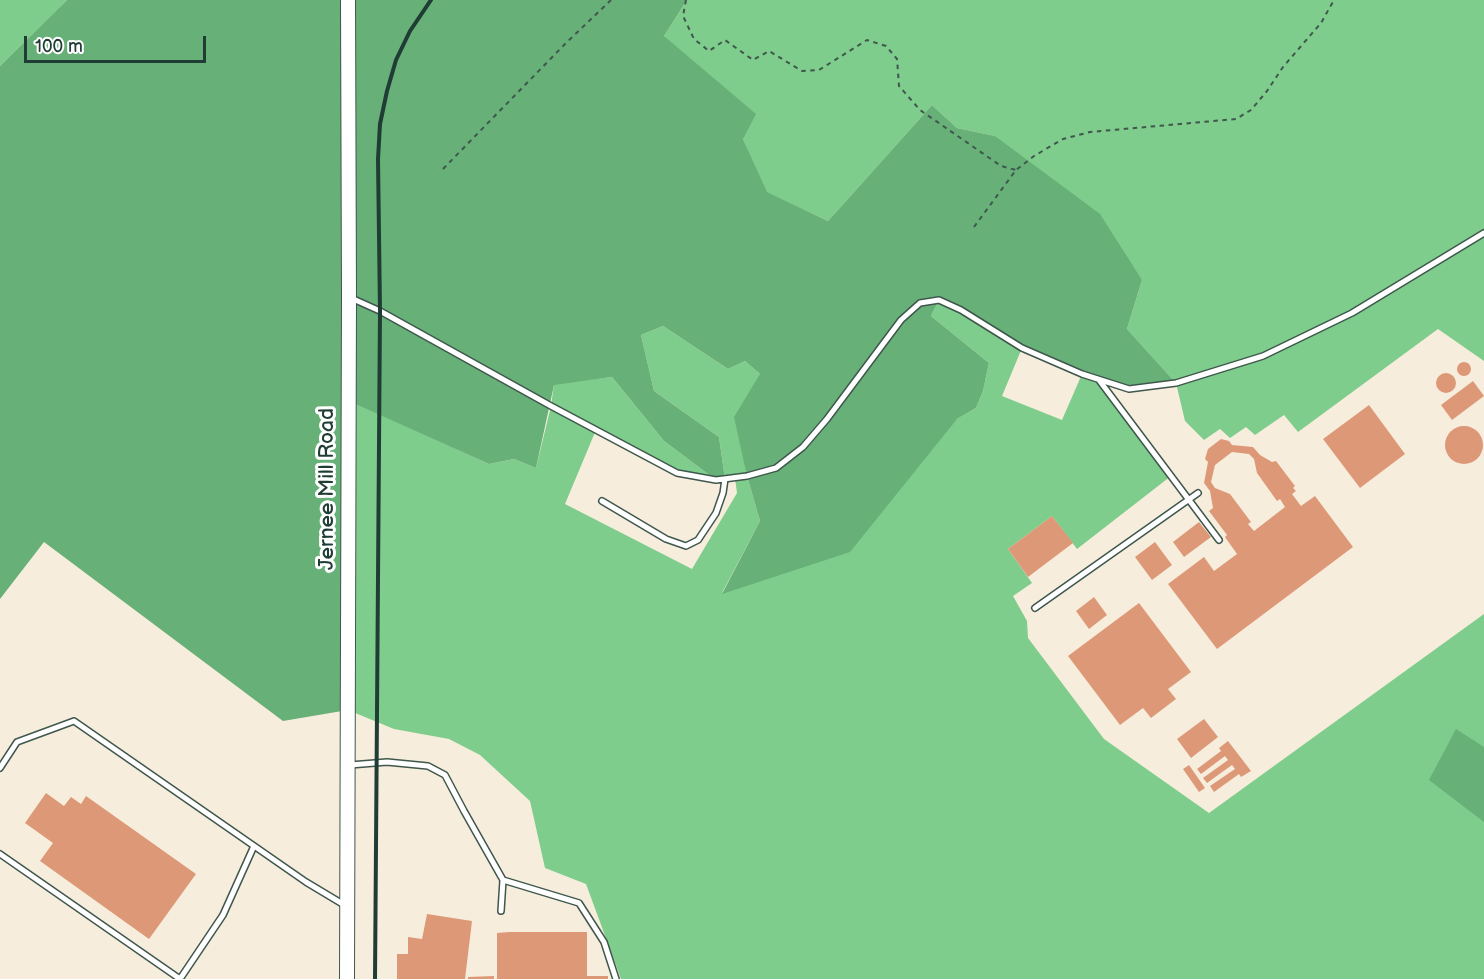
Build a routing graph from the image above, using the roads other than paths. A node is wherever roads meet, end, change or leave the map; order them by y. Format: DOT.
graph roads {
  1 [pos="348,0"];
  2 [pos="1484,234"];
  3 [pos="350,297"];
  4 [pos="1098,379"];
  5 [pos="725,479"];
  6 [pos="1198,493"];
  7 [pos="1189,500"];
  8 [pos="602,501"];
  9 [pos="1219,540"];
  10 [pos="1035,608"];
  11 [pos="348,765"];
  12 [pos="0,768"];
  13 [pos="254,846"];
  14 [pos="0,854"];
  15 [pos="503,880"];
  16 [pos="347,906"];
  17 [pos="501,910"];
  18 [pos="347,979"];
  19 [pos="615,979"];
  1 -- 3 [label="street, Jernee Mill Road"];
  2 -- 4 [label="lane"];
  3 -- 5 [label="lane"];
  3 -- 11 [label="street, Jernee Mill Road"];
  4 -- 5 [label="lane"];
  4 -- 7 [label="lane"];
  5 -- 8 [label="lane"];
  6 -- 7 [label="lane"];
  7 -- 9 [label="lane"];
  7 -- 10 [label="lane"];
  11 -- 15 [label="lane"];
  11 -- 16 [label="street, Jernee Mill Road"];
  12 -- 13 [label="lane"];
  13 -- 14 [label="lane"];
  13 -- 16 [label="lane"];
  15 -- 17 [label="lane"];
  15 -- 19 [label="lane"];
  16 -- 18 [label="street, Jernee Mill Road"];
}
